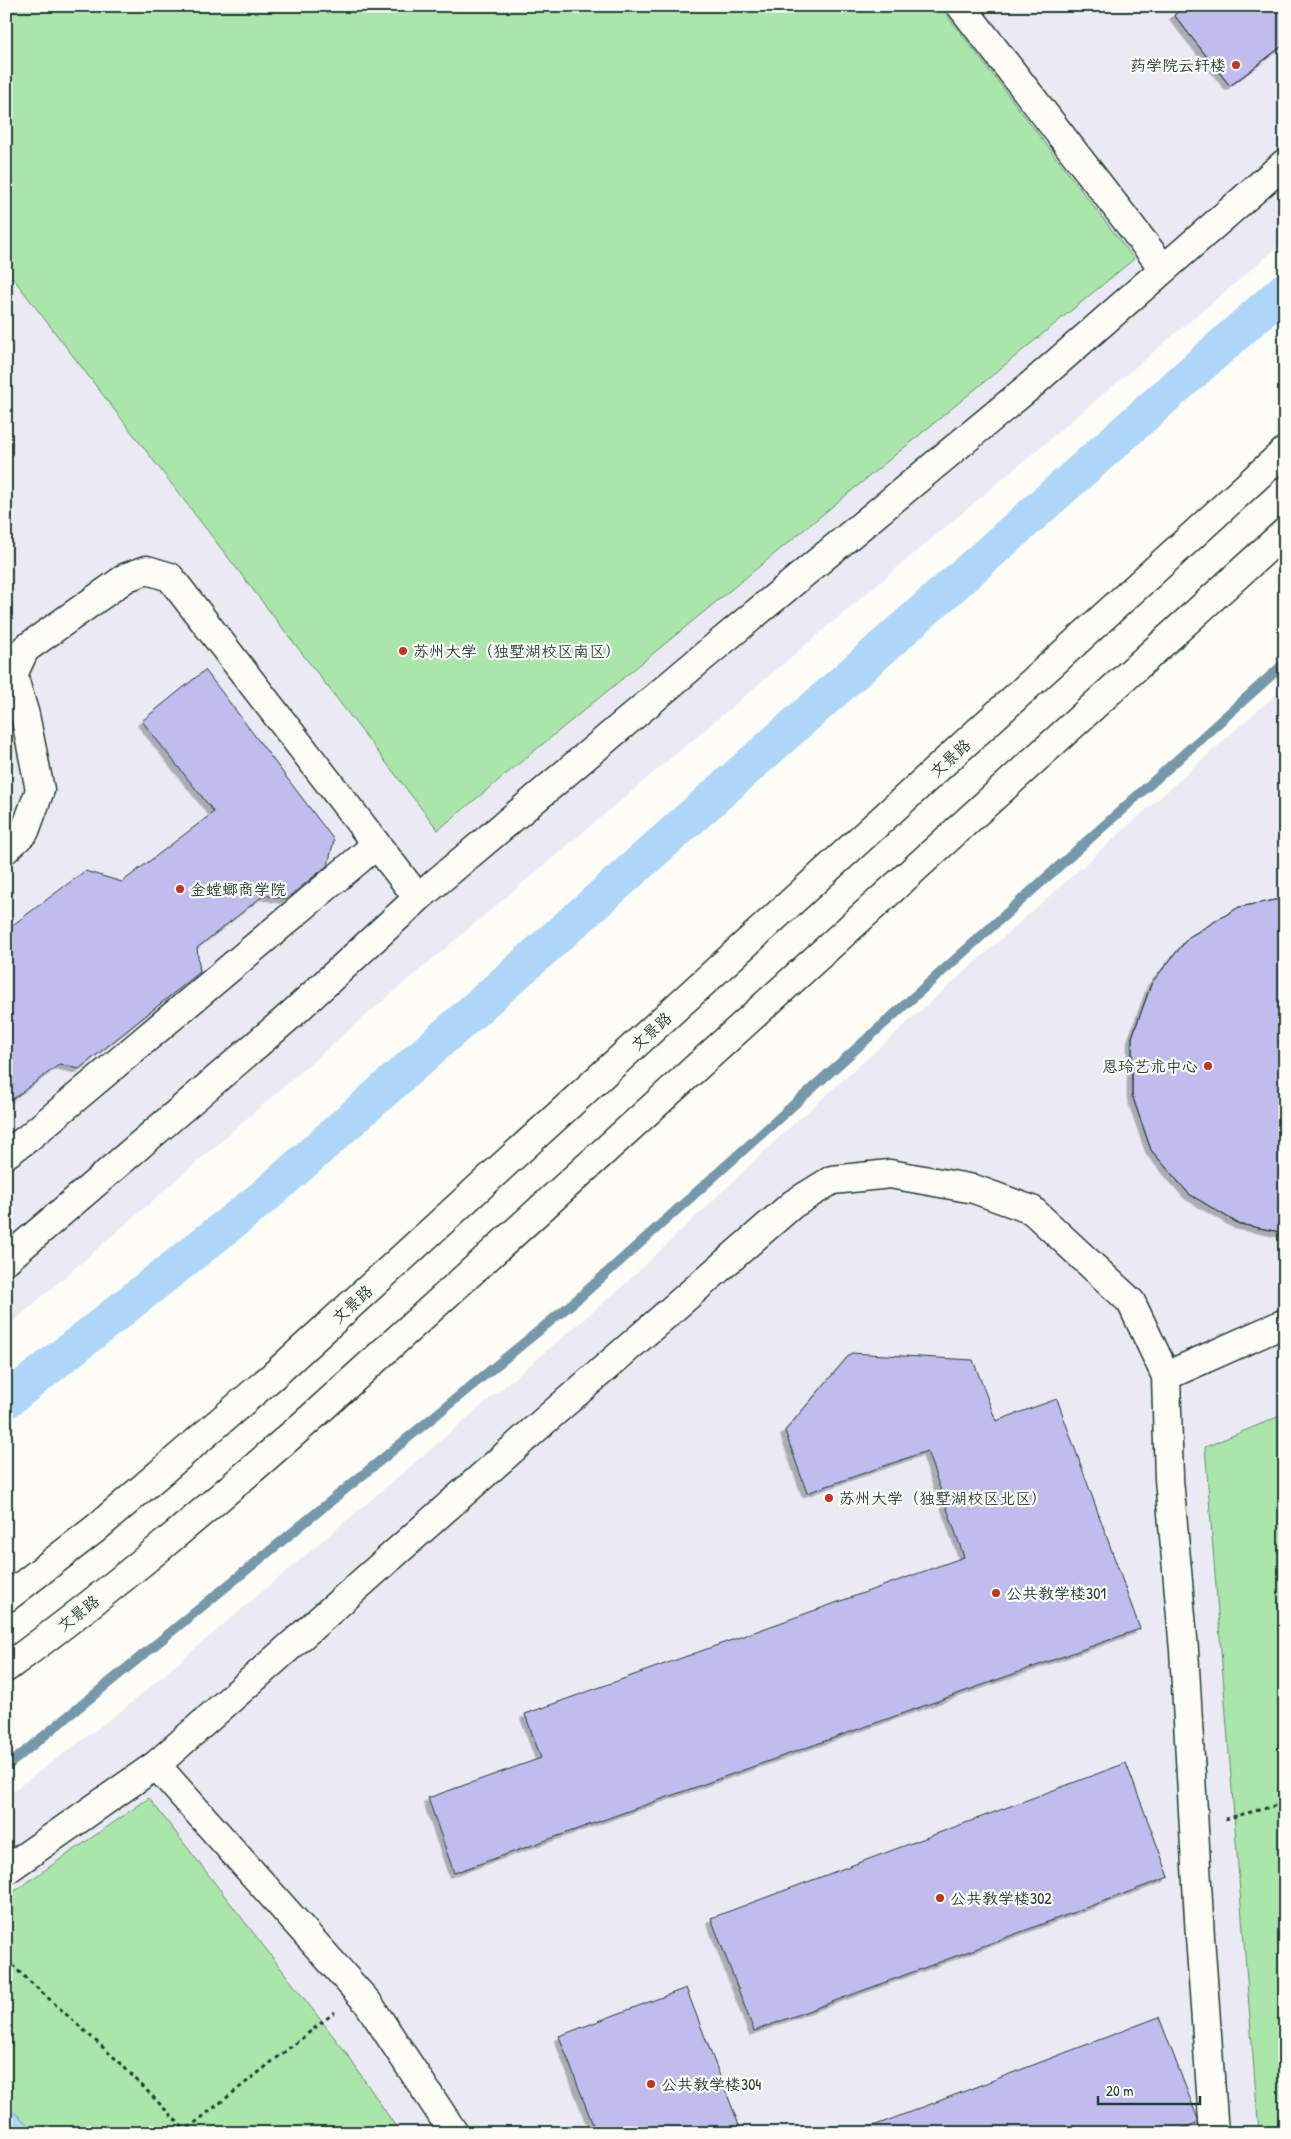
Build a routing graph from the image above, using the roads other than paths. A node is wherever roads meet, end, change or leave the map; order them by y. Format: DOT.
graph roads {
  1 [pos="961,6"];
  2 [pos="1285,163"];
  3 [pos="1164,269"];
  4 [pos="1285,451"];
  5 [pos="1285,532"];
  6 [pos="376,845"];
  7 [pos="6,848"];
  8 [pos="418,898"];
  9 [pos="6,1154"];
  10 [pos="6,1260"];
  11 [pos="1285,1324"];
  12 [pos="1166,1376"];
  13 [pos="6,1598"];
  14 [pos="6,1668"];
  15 [pos="156,1765"];
  16 [pos="6,1870"];
  17 [pos="454,2133"];
  18 [pos="1214,2133"];
  1 -- 3 [label="main road"];
  2 -- 3 [label="main road"];
  3 -- 8 [label="main road"];
  4 -- 13 [label="main road, 文景路"];
  5 -- 14 [label="main road, 文景路"];
  6 -- 7 [label="main road"];
  6 -- 8 [label="main road"];
  6 -- 9 [label="main road"];
  8 -- 10 [label="main road"];
  11 -- 12 [label="main road"];
  12 -- 15 [label="main road"];
  12 -- 18 [label="main road"];
  15 -- 16 [label="main road"];
  15 -- 17 [label="main road"];
}
